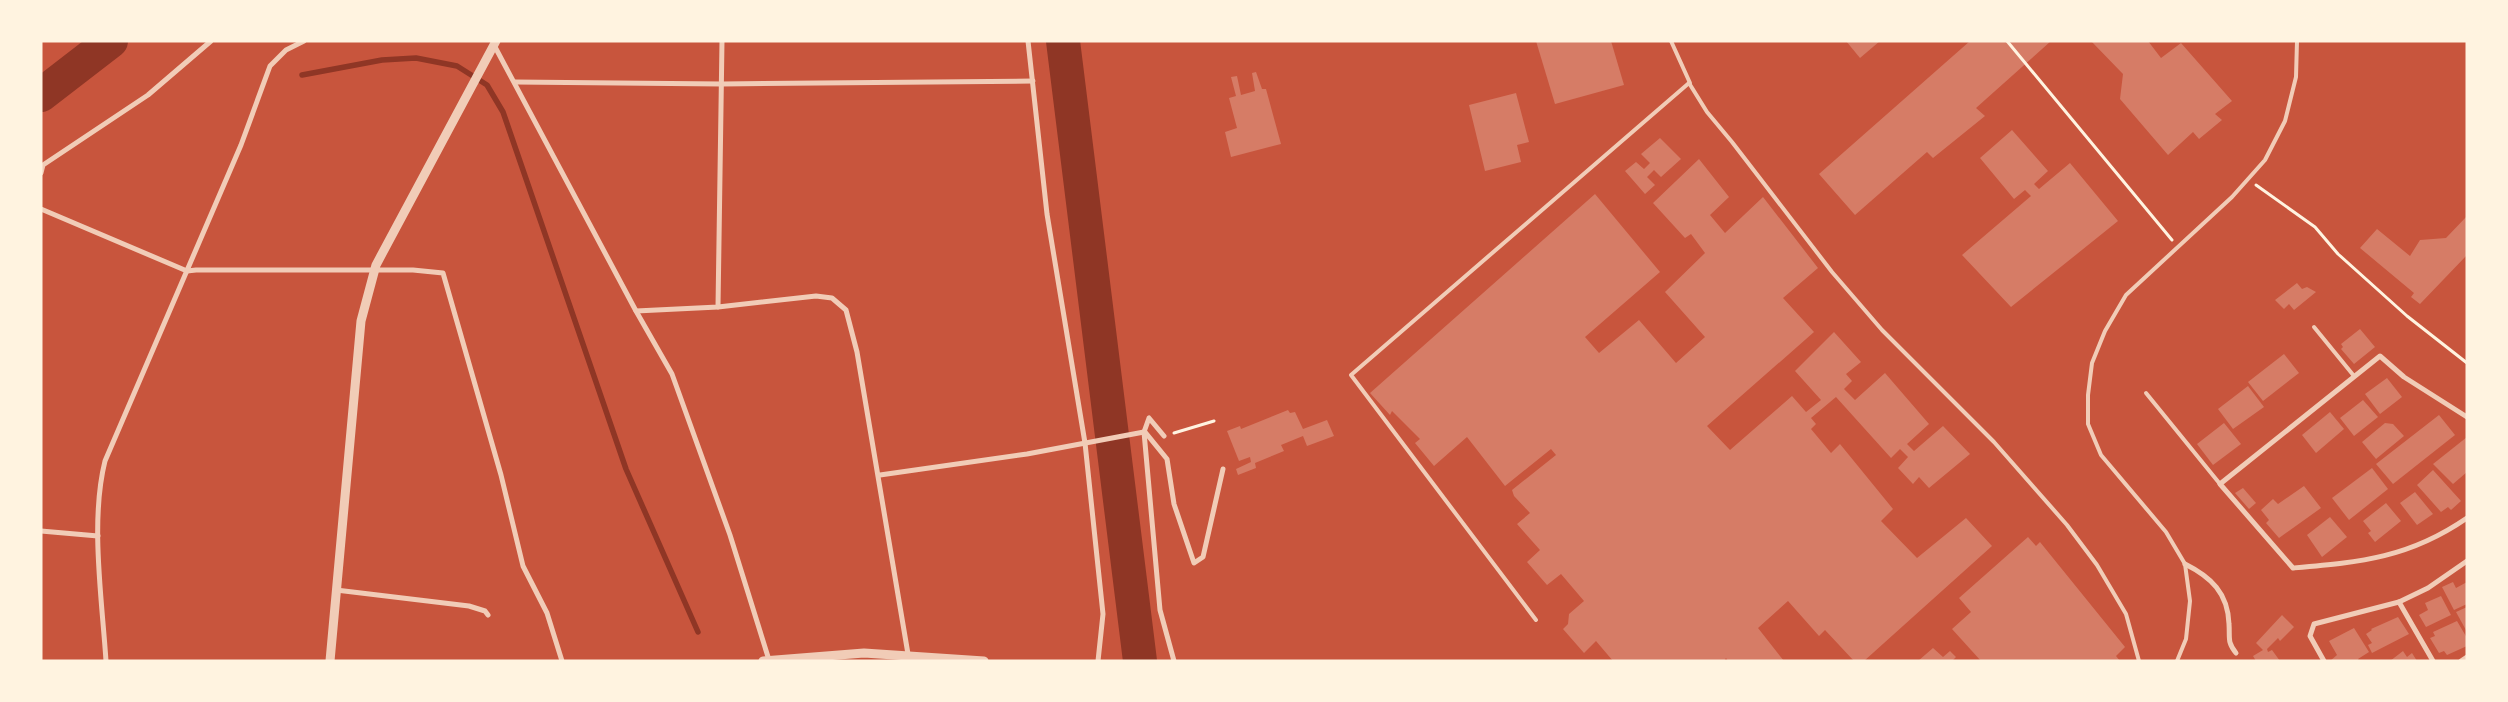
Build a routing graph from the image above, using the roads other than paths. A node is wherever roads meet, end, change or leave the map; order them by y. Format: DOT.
graph roads {
  1 [pos="211,41"];
  2 [pos="304,41"];
  3 [pos="722,41"];
  4 [pos="1028,41"];
  5 [pos="1670,41"];
  6 [pos="2297,41"];
  7 [pos="495,43"];
  8 [pos="515,82"];
  9 [pos="1033,82"];
  10 [pos="1688,83"];
  11 [pos="722,84"];
  12 [pos="41,172"];
  13 [pos="41,209"];
  14 [pos="187,271"];
  15 [pos="375,271"];
  16 [pos="718,307"];
  17 [pos="636,310"];
  18 [pos="2314,327"];
  19 [pos="2354,376"];
  20 [pos="2146,392"];
  21 [pos="2467,417"];
  22 [pos="1144,432"];
  23 [pos="1164,436"];
  24 [pos="1085,443"];
  25 [pos="1223,469"];
  26 [pos="880,475"];
  27 [pos="2220,484"];
  28 [pos="2467,518"];
  29 [pos="41,531"];
  30 [pos="98,536"];
  31 [pos="2467,561"];
  32 [pos="2185,564"];
  33 [pos="336,590"];
  34 [pos="2399,602"];
  35 [pos="488,615"];
  36 [pos="1536,620"];
  37 [pos="2236,653"];
  38 [pos="908,654"];
  39 [pos="2467,657"];
  40 [pos="766,660"];
  41 [pos="106,661"];
  42 [pos="330,661"];
  43 [pos="562,661"];
  44 [pos="984,661"];
  45 [pos="1098,661"];
  46 [pos="1174,661"];
  47 [pos="2139,661"];
  48 [pos="2177,661"];
  49 [pos="2324,661"];
  50 [pos="2433,661"];
  51 [pos="2461,661"];
  1 -- 12 [label="street"];
  2 -- 14 [label="street"];
  3 -- 11 [label="street"];
  4 -- 9 [label="street"];
  5 -- 10 [label="lane"];
  6 -- 32 [label="lane"];
  7 -- 8 [label="street"];
  7 -- 15 [label="street"];
  8 -- 11 [label="street"];
  8 -- 17 [label="street"];
  9 -- 11 [label="street"];
  9 -- 24 [label="street"];
  10 -- 36 [label="lane"];
  10 -- 47 [label="lane"];
  11 -- 16 [label="street"];
  13 -- 14 [label="street"];
  14 -- 15 [label="street"];
  14 -- 30 [label="street"];
  15 -- 33 [label="street"];
  15 -- 43 [label="street"];
  16 -- 17 [label="street"];
  16 -- 26 [label="street"];
  17 -- 40 [label="street"];
  18 -- 19 [label="lane"];
  19 -- 21 [label="street"];
  19 -- 27 [label="street"];
  20 -- 27 [label="lane"];
  22 -- 23 [label="street"];
  22 -- 24 [label="street"];
  22 -- 25 [label="street"];
  22 -- 46 [label="street"];
  24 -- 26 [label="street"];
  24 -- 45 [label="street"];
  26 -- 38 [label="street"];
  27 -- 28 [label="street"];
  29 -- 30 [label="street"];
  30 -- 41 [label="street"];
  31 -- 34 [label="street"];
  32 -- 37 [label="street"];
  32 -- 48 [label="lane"];
  33 -- 35 [label="street"];
  33 -- 42 [label="street"];
  34 -- 49 [label="street"];
  34 -- 50 [label="street"];
  38 -- 40 [label="street"];
  38 -- 44 [label="street"];
  39 -- 51 [label="street"];
}
